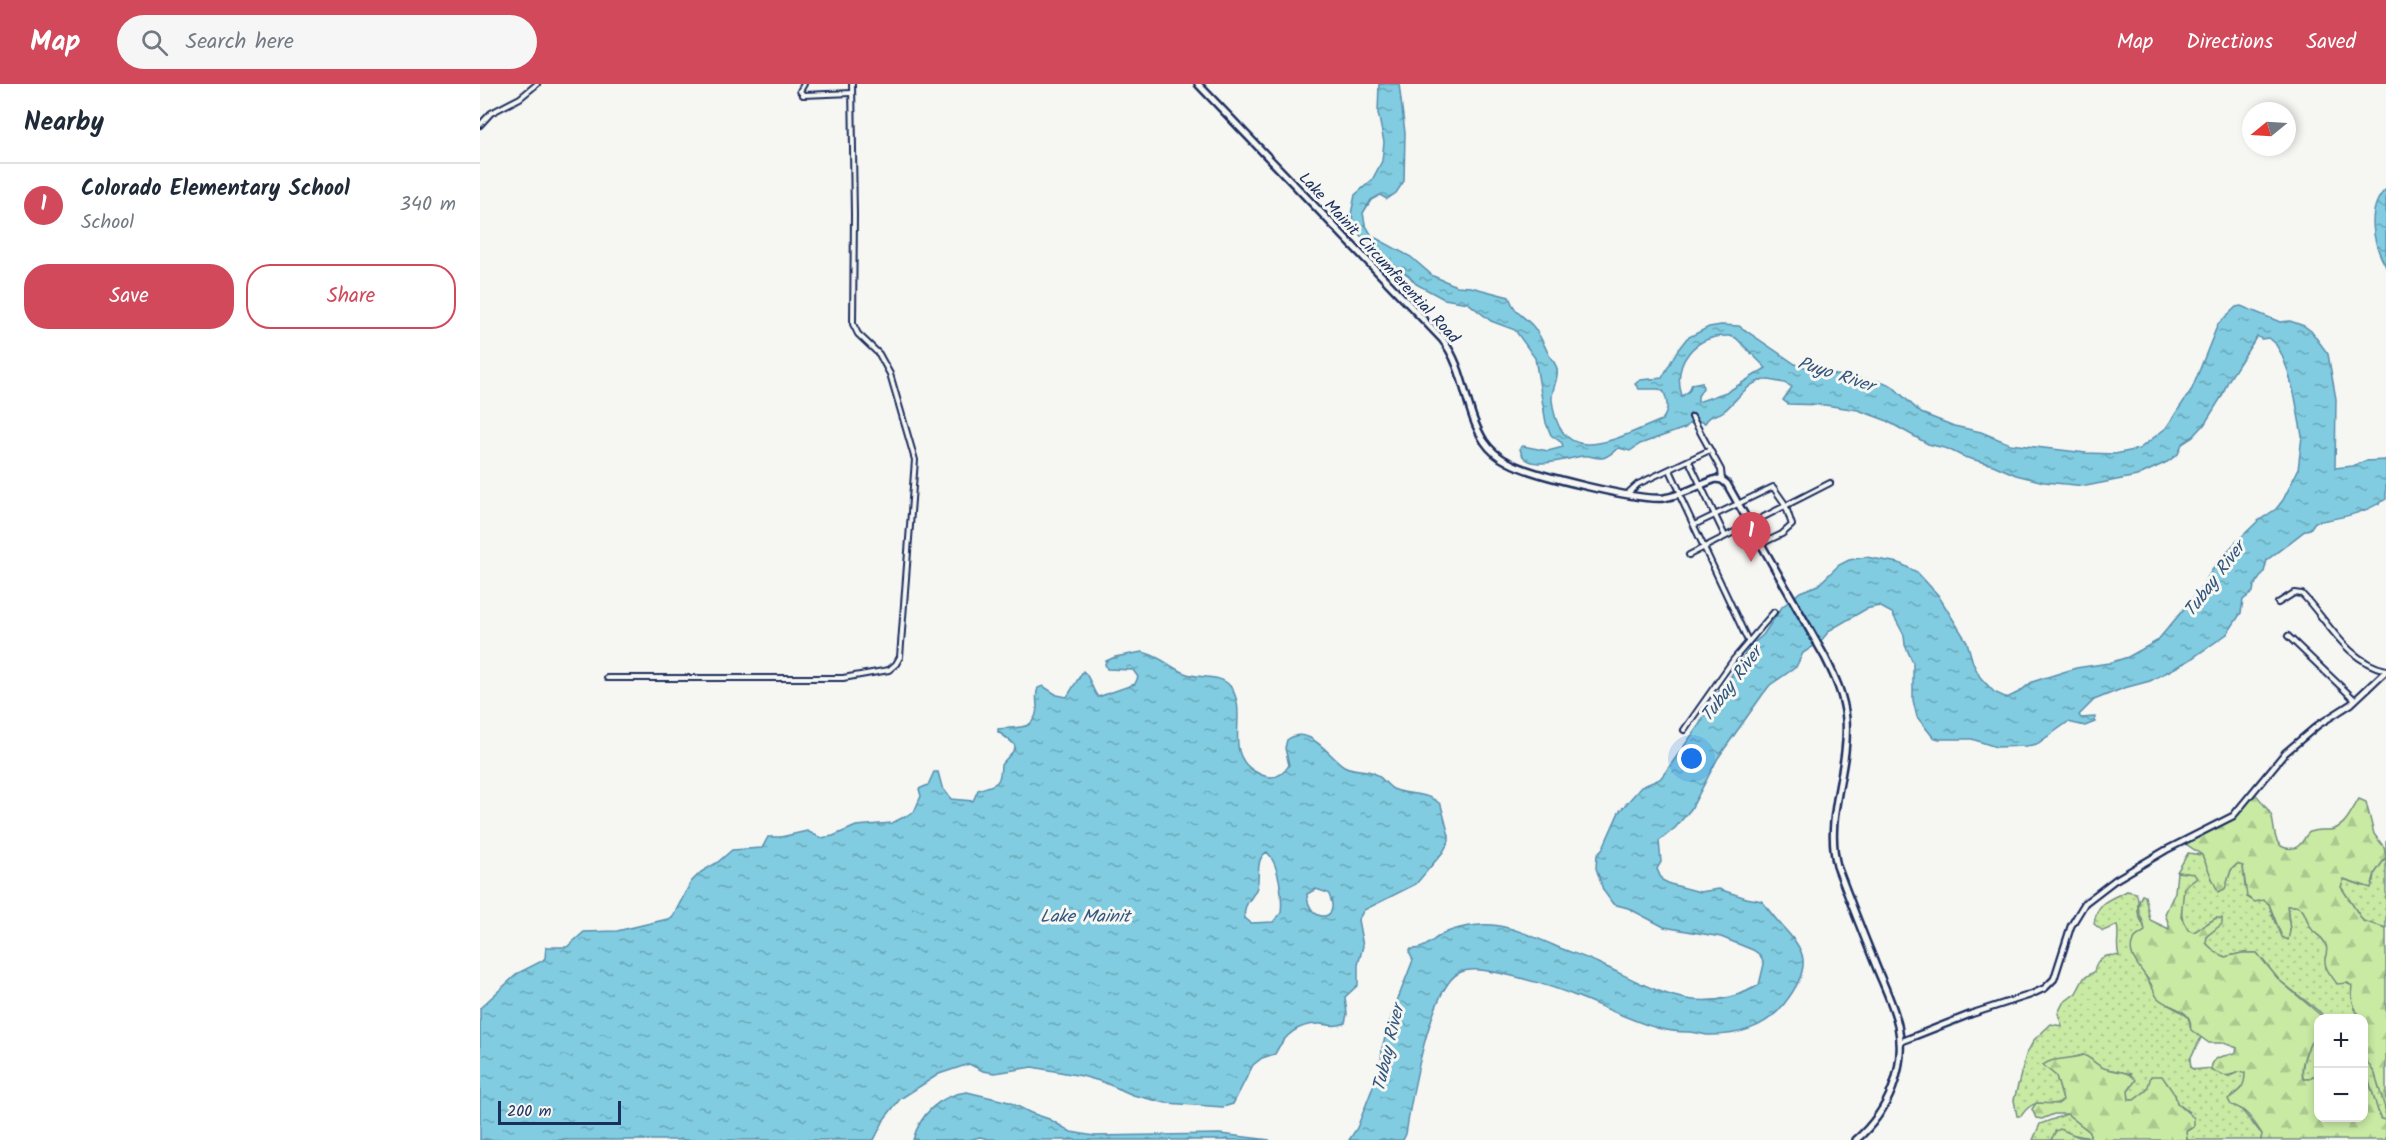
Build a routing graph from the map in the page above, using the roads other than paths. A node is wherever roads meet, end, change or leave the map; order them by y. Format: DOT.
graph roads {
  1 [pos="537,84"];
  2 [pos="804,84"];
  3 [pos="852,84"];
  4 [pos="1198,84"];
  5 [pos="852,93"];
  6 [pos="480,125"];
  7 [pos="1692,417"];
  8 [pos="1710,450"];
  9 [pos="1689,461"];
  10 [pos="1670,470"];
  11 [pos="1722,480"];
  12 [pos="1830,483"];
  13 [pos="1701,485"];
  14 [pos="1680,494"];
  15 [pos="1627,495"];
  16 [pos="1738,504"];
  17 [pos="1785,504"];
  18 [pos="1715,516"];
  19 [pos="1749,523"];
  20 [pos="1694,525"];
  21 [pos="1725,536"];
  22 [pos="1761,544"];
  23 [pos="1705,546"];
  24 [pos="1689,555"];
  25 [pos="2278,603"];
  26 [pos="1774,612"];
  27 [pos="2288,636"];
  28 [pos="1748,641"];
  29 [pos="2386,671"];
  30 [pos="607,678"];
  31 [pos="2355,700"];
  32 [pos="1684,730"];
  33 [pos="1900,1042"];
  34 [pos="1856,1140"];
  1 -- 6 [label="street"];
  2 -- 5 [label="street"];
  3 -- 5 [label="street"];
  4 -- 15 [label="main road, Lake Mainit Circumferential Road"];
  5 -- 30 [label="street"];
  7 -- 8 [label="street"];
  8 -- 9 [label="street"];
  8 -- 11 [label="street"];
  9 -- 10 [label="street"];
  9 -- 13 [label="street"];
  10 -- 14 [label="street"];
  10 -- 15 [label="street"];
  11 -- 13 [label="main road, Lake Mainit Circumferential Road"];
  11 -- 16 [label="main road"];
  12 -- 17 [label="street"];
  13 -- 14 [label="main road, Lake Mainit Circumferential Road"];
  13 -- 18 [label="street"];
  14 -- 15 [label="main road, Lake Mainit Circumferential Road"];
  14 -- 20 [label="street"];
  16 -- 17 [label="street"];
  16 -- 18 [label="street"];
  16 -- 19 [label="main road"];
  17 -- 19 [label="street"];
  17 -- 22 [label="street"];
  18 -- 20 [label="street"];
  18 -- 21 [label="street"];
  19 -- 21 [label="street"];
  19 -- 22 [label="main road"];
  20 -- 23 [label="street"];
  21 -- 23 [label="street"];
  22 -- 33 [label="main road"];
  23 -- 24 [label="street"];
  23 -- 28 [label="street"];
  25 -- 29 [label="street"];
  26 -- 28 [label="street"];
  27 -- 31 [label="street"];
  28 -- 32 [label="street"];
  29 -- 31 [label="street"];
  31 -- 33 [label="street"];
  33 -- 34 [label="main road"];
}
